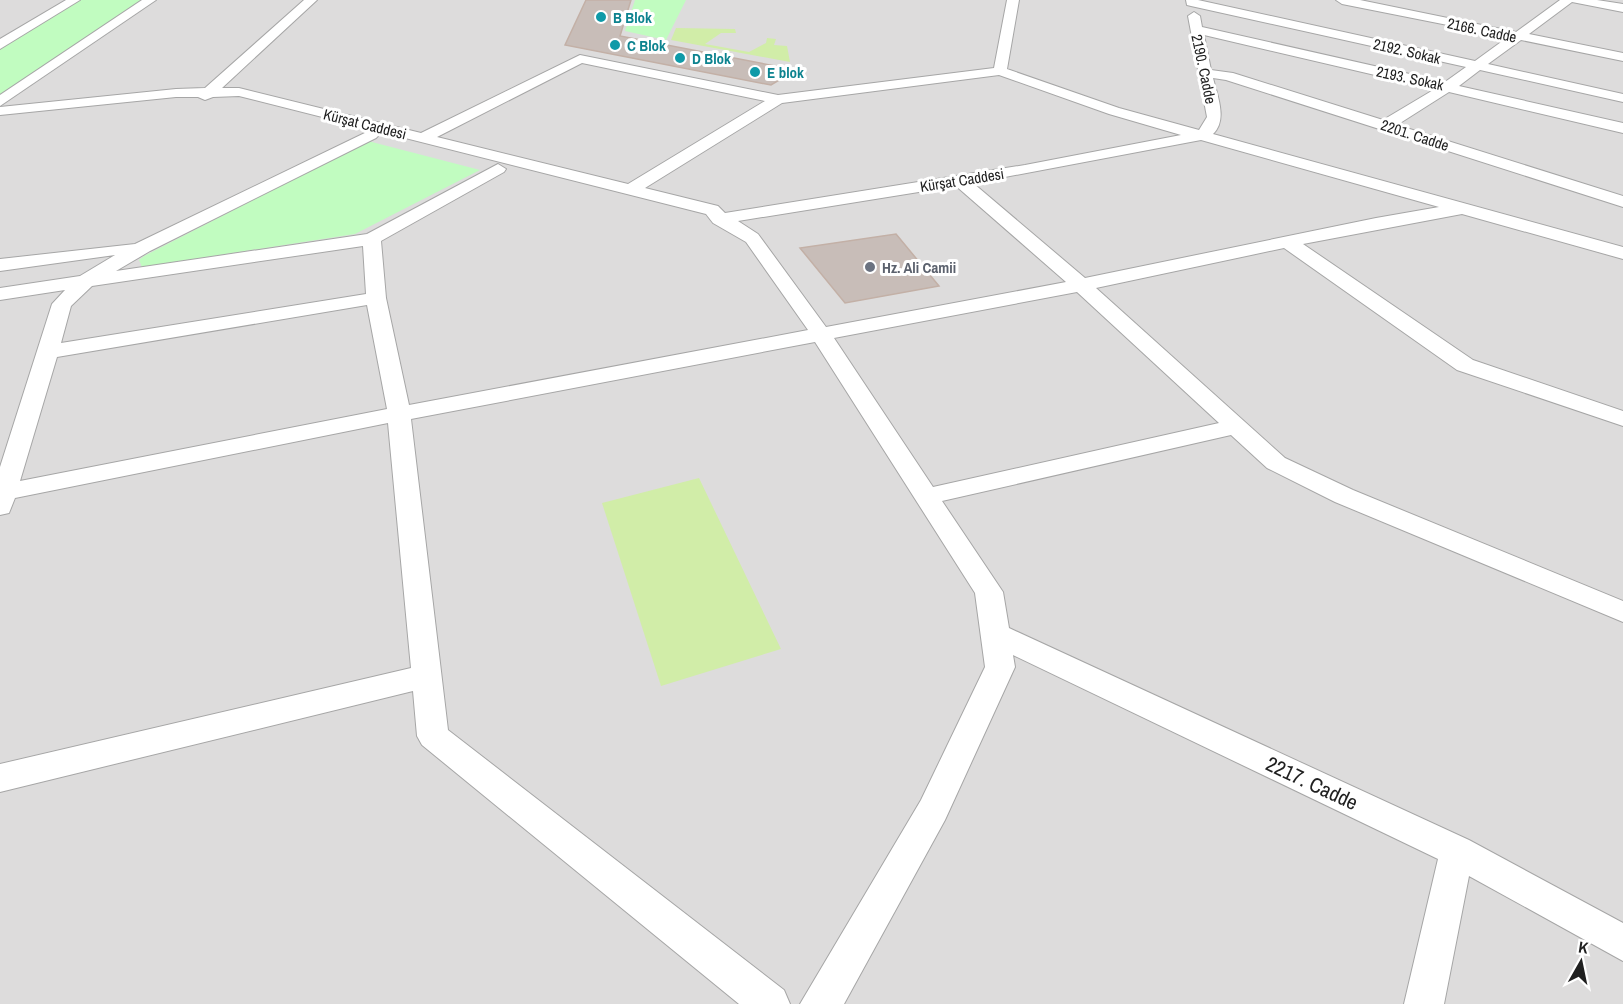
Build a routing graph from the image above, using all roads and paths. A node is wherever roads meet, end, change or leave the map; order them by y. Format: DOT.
graph roads {
  1 [pos="74,0"];
  2 [pos="150,0"];
  3 [pos="311,0"];
  4 [pos="1013,0"];
  5 [pos="1342,0"];
  6 [pos="1568,0"];
  7 [pos="1577,0"];
  8 [pos="1191,1"];
  9 [pos="1425,5"];
  10 [pos="1623,8"];
  11 [pos="1412,15"];
  12 [pos="1196,29"];
  13 [pos="1518,37"];
  14 [pos="0,45"];
  15 [pos="1623,57"];
  16 [pos="1478,67"];
  17 [pos="1000,71"];
  18 [pos="1205,73"];
  19 [pos="1449,86"];
  20 [pos="208,94"];
  21 [pos="1623,98"];
  22 [pos="778,99"];
  23 [pos="0,102"];
  24 [pos="0,111"];
  25 [pos="0,117"];
  26 [pos="1386,125"];
  27 [pos="1623,128"];
  28 [pos="370,135"];
  29 [pos="1203,135"];
  30 [pos="422,138"];
  31 [pos="498,169"];
  32 [pos="958,180"];
  33 [pos="628,190"];
  34 [pos="1623,202"];
  35 [pos="1465,208"];
  36 [pos="721,219"];
  37 [pos="372,239"];
  38 [pos="1288,242"];
  39 [pos="143,247"];
  40 [pos="1623,253"];
  41 [pos="0,265"];
  42 [pos="86,281"];
  43 [pos="1081,285"];
  44 [pos="0,294"];
  45 [pos="376,298"];
  46 [pos="820,333"];
  47 [pos="46,352"];
  48 [pos="399,414"];
  49 [pos="1623,419"];
  50 [pos="1235,427"];
  51 [pos="927,496"];
  52 [pos="2,498"];
  53 [pos="1623,612"];
  54 [pos="995,634"];
  55 [pos="427,676"];
  56 [pos="0,778"];
  57 [pos="1457,852"];
  58 [pos="1623,944"];
  59 [pos="770,1004"];
  60 [pos="820,1004"];
  61 [pos="1424,1004"];
  1 -- 14 [label="street"];
  2 -- 23 [label="street"];
  3 -- 20 [label="street"];
  4 -- 17 [label="street"];
  5 -- 11 [label="street, 2166. Cadde"];
  6 -- 13 [label="street"];
  7 -- 10 [label="street"];
  8 -- 12 [label="street, 2190. Cadde"];
  8 -- 16 [label="street, 2192. Sokak"];
  9 -- 11 [label="street"];
  11 -- 13 [label="street, 2166. Cadde"];
  12 -- 18 [label="street, 2190. Cadde"];
  12 -- 19 [label="street, 2193. Sokak"];
  13 -- 15 [label="street, 2166. Cadde"];
  13 -- 16 [label="street"];
  16 -- 19 [label="street"];
  16 -- 21 [label="street, 2192. Sokak"];
  17 -- 22 [label="street"];
  17 -- 29 [label="street"];
  18 -- 26 [label="street, 2201. Cadde"];
  18 -- 29 [label="street, 2190. Cadde"];
  19 -- 26 [label="street"];
  19 -- 27 [label="street, 2193. Sokak"];
  20 -- 24 [label="street, Kürşat Caddesi"];
  20 -- 25 [label="street, Kürşat Caddesi"];
  20 -- 28 [label="street, Kürşat Caddesi"];
  20 -- 30 [label="street, Kürşat Caddesi"];
  22 -- 30 [label="street"];
  22 -- 33 [label="street"];
  26 -- 34 [label="street, 2201. Cadde"];
  28 -- 31 [label="street, Kürşat Caddesi"];
  28 -- 39 [label="street"];
  29 -- 32 [label="street, Kürşat Caddesi"];
  29 -- 35 [label="street"];
  30 -- 33 [label="street, Kürşat Caddesi"];
  31 -- 36 [label="street, Kürşat Caddesi"];
  31 -- 37 [label="street"];
  32 -- 36 [label="street, Kürşat Caddesi"];
  32 -- 43 [label="street"];
  33 -- 36 [label="street, Kürşat Caddesi"];
  35 -- 38 [label="street"];
  35 -- 40 [label="street"];
  36 -- 46 [label="street"];
  37 -- 42 [label="street"];
  37 -- 45 [label="street"];
  38 -- 43 [label="street"];
  38 -- 49 [label="street"];
  39 -- 41 [label="street"];
  39 -- 42 [label="street"];
  42 -- 44 [label="street"];
  42 -- 47 [label="street"];
  43 -- 46 [label="street"];
  43 -- 50 [label="street"];
  45 -- 47 [label="street"];
  45 -- 48 [label="street"];
  46 -- 48 [label="street"];
  46 -- 51 [label="street"];
  47 -- 52 [label="street"];
  48 -- 52 [label="street"];
  48 -- 55 [label="street"];
  50 -- 51 [label="street"];
  50 -- 53 [label="street"];
  51 -- 54 [label="street"];
  54 -- 57 [label="street, 2217. Cadde"];
  54 -- 60 [label="street"];
  55 -- 56 [label="street"];
  55 -- 59 [label="street"];
  57 -- 58 [label="street, 2217. Cadde"];
  57 -- 61 [label="street"];
}
